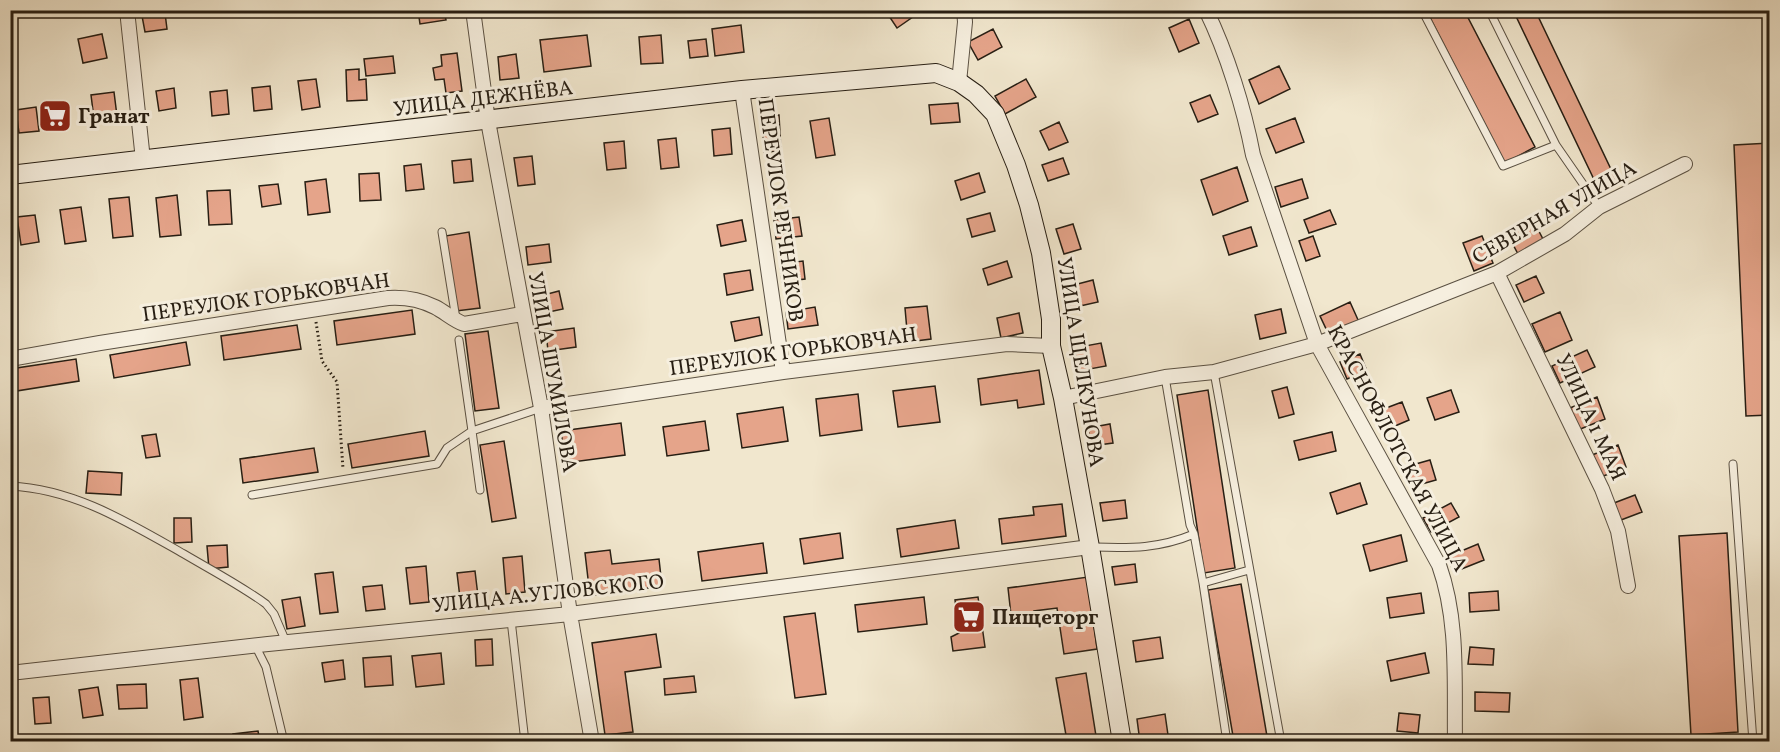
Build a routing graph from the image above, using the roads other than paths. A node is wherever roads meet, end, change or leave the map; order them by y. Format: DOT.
graph roads {
  1 [pos="127,10"];
  2 [pos="473,10"];
  3 [pos="964,10"];
  4 [pos="1206,10"];
  5 [pos="1422,10"];
  6 [pos="1489,10"];
  7 [pos="959,82"];
  8 [pos="742,90"];
  9 [pos="488,121"];
  10 [pos="1556,145"];
  11 [pos="143,160"];
  12 [pos="1684,164"];
  13 [pos="10,175"];
  14 [pos="1599,207"];
  15 [pos="442,232"];
  16 [pos="1497,273"];
  17 [pos="522,314"];
  18 [pos="456,321"];
  19 [pos="459,340"];
  20 [pos="1317,345"];
  21 [pos="1051,346"];
  22 [pos="10,359"];
  23 [pos="783,372"];
  24 [pos="1214,372"];
  25 [pos="1165,377"];
  26 [pos="1063,398"];
  27 [pos="540,408"];
  28 [pos="472,431"];
  29 [pos="1733,465"];
  30 [pos="10,486"];
  31 [pos="480,490"];
  32 [pos="252,495"];
  33 [pos="1194,534"];
  34 [pos="1090,547"];
  35 [pos="1249,570"];
  36 [pos="1203,584"];
  37 [pos="1628,586"];
  38 [pos="570,614"];
  39 [pos="512,620"];
  40 [pos="286,642"];
  41 [pos="255,645"];
  42 [pos="10,673"];
  43 [pos="284,741"];
  44 [pos="525,741"];
  45 [pos="592,741"];
  46 [pos="1122,741"];
  47 [pos="1227,741"];
  48 [pos="1281,741"];
  49 [pos="1455,741"];
  50 [pos="1753,741"];
  1 -- 11 [label="street"];
  2 -- 9 [label="street, УЛИЦА ШУМИЛОВА"];
  3 -- 7 [label="street"];
  4 -- 20 [label="street, КРАСНОФЛОТСКАЯ УЛИЦА"];
  5 -- 10 [label="lane"];
  6 -- 10 [label="lane"];
  7 -- 8 [label="main road, УЛИЦА ДЕЖНЁВА"];
  7 -- 21 [label="main road, УЛИЦА ЩЕЛКУНОВА"];
  8 -- 9 [label="main road, УЛИЦА ДЕЖНЁВА"];
  8 -- 23 [label="street, ПЕРЕУЛОК РЕЧНИКОВ"];
  9 -- 11 [label="main road, УЛИЦА ДЕЖНЁВА"];
  9 -- 17 [label="street, УЛИЦА ШУМИЛОВА"];
  10 -- 14 [label="lane"];
  11 -- 13 [label="main road, УЛИЦА ДЕЖНЁВА"];
  12 -- 14 [label="street, СЕВЕРНАЯ УЛИЦА"];
  14 -- 16 [label="street, СЕВЕРНАЯ УЛИЦА"];
  15 -- 18 [label="lane"];
  16 -- 20 [label="street, СЕВЕРНАЯ УЛИЦА"];
  16 -- 37 [label="street, УЛИЦА 1 МАЯ"];
  17 -- 18 [label="street"];
  17 -- 27 [label="street, УЛИЦА ШУМИЛОВА"];
  18 -- 22 [label="street, ПЕРЕУЛОК ГОРЬКОВЧАН"];
  19 -- 28 [label="lane"];
  20 -- 24 [label="street, СЕВЕРНАЯ УЛИЦА"];
  20 -- 49 [label="street, КРАСНОФЛОТСКАЯ УЛИЦА"];
  21 -- 23 [label="street, ПЕРЕУЛОК ГОРЬКОВЧАН"];
  21 -- 26 [label="main road, УЛИЦА ЩЕЛКУНОВА"];
  23 -- 27 [label="street, ПЕРЕУЛОК ГОРЬКОВЧАН"];
  24 -- 25 [label="street, СЕВЕРНАЯ УЛИЦА"];
  24 -- 35 [label="lane"];
  25 -- 26 [label="street, СЕВЕРНАЯ УЛИЦА"];
  25 -- 33 [label="lane"];
  26 -- 34 [label="main road, УЛИЦА ЩЕЛКУНОВА"];
  27 -- 28 [label="lane"];
  27 -- 38 [label="street, УЛИЦА ШУМИЛОВА"];
  28 -- 31 [label="lane"];
  28 -- 32 [label="lane"];
  29 -- 50 [label="lane"];
  30 -- 40 [label="lane"];
  33 -- 34 [label="lane"];
  33 -- 36 [label="lane"];
  34 -- 38 [label="street, УЛИЦА А.УГЛОВСКОГО"];
  34 -- 46 [label="main road, УЛИЦА ЩЕЛКУНОВА"];
  35 -- 36 [label="lane"];
  35 -- 48 [label="lane"];
  36 -- 47 [label="lane"];
  38 -- 39 [label="street, УЛИЦА А.УГЛОВСКОГО"];
  38 -- 45 [label="street, УЛИЦА ШУМИЛОВА"];
  39 -- 40 [label="street, УЛИЦА А.УГЛОВСКОГО"];
  39 -- 44 [label="lane"];
  40 -- 41 [label="street, УЛИЦА А.УГЛОВСКОГО"];
  41 -- 42 [label="street, УЛИЦА А.УГЛОВСКОГО"];
  41 -- 43 [label="lane"];
}
